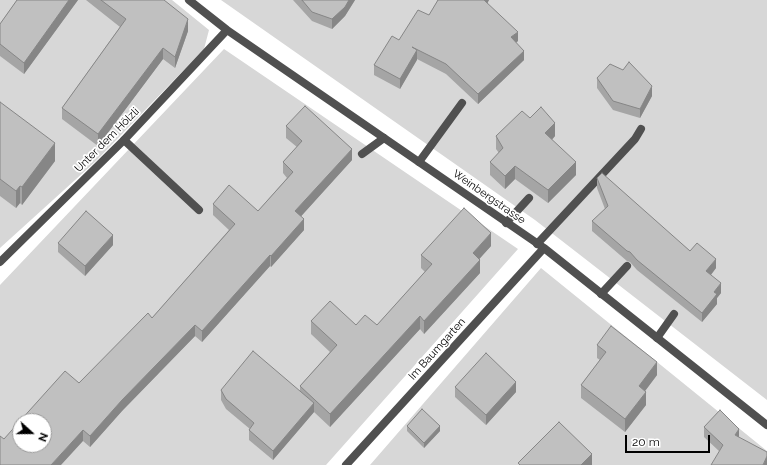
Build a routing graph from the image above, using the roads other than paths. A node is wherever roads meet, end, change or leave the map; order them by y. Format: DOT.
graph roads {
  1 [pos="189,0"];
  2 [pos="227,30"];
  3 [pos="462,103"];
  4 [pos="641,129"];
  5 [pos="384,138"];
  6 [pos="124,140"];
  7 [pos="362,154"];
  8 [pos="419,162"];
  9 [pos="529,198"];
  10 [pos="199,210"];
  11 [pos="506,222"];
  12 [pos="541,246"];
  13 [pos="0,262"];
  14 [pos="627,266"];
  15 [pos="601,294"];
  16 [pos="674,314"];
  17 [pos="657,338"];
  18 [pos="767,425"];
  19 [pos="346,465"];
  1 -- 2 [label="street, Weinbergstrasse"];
  2 -- 5 [label="street, Weinbergstrasse"];
  2 -- 6 [label="street, Unter dem Hölzli"];
  3 -- 8 [label="street"];
  4 -- 12 [label="street, Im Baumgarten"];
  5 -- 7 [label="street"];
  5 -- 8 [label="street, Weinbergstrasse"];
  6 -- 10 [label="street"];
  6 -- 13 [label="street, Unter dem Hölzli"];
  8 -- 11 [label="street, Weinbergstrasse"];
  9 -- 11 [label="street"];
  11 -- 12 [label="street, Weinbergstrasse"];
  12 -- 15 [label="street, Weinbergstrasse"];
  12 -- 19 [label="street, Im Baumgarten"];
  14 -- 15 [label="street"];
  15 -- 17 [label="street, Weinbergstrasse"];
  16 -- 17 [label="street"];
  17 -- 18 [label="street, Weinbergstrasse"];
}
